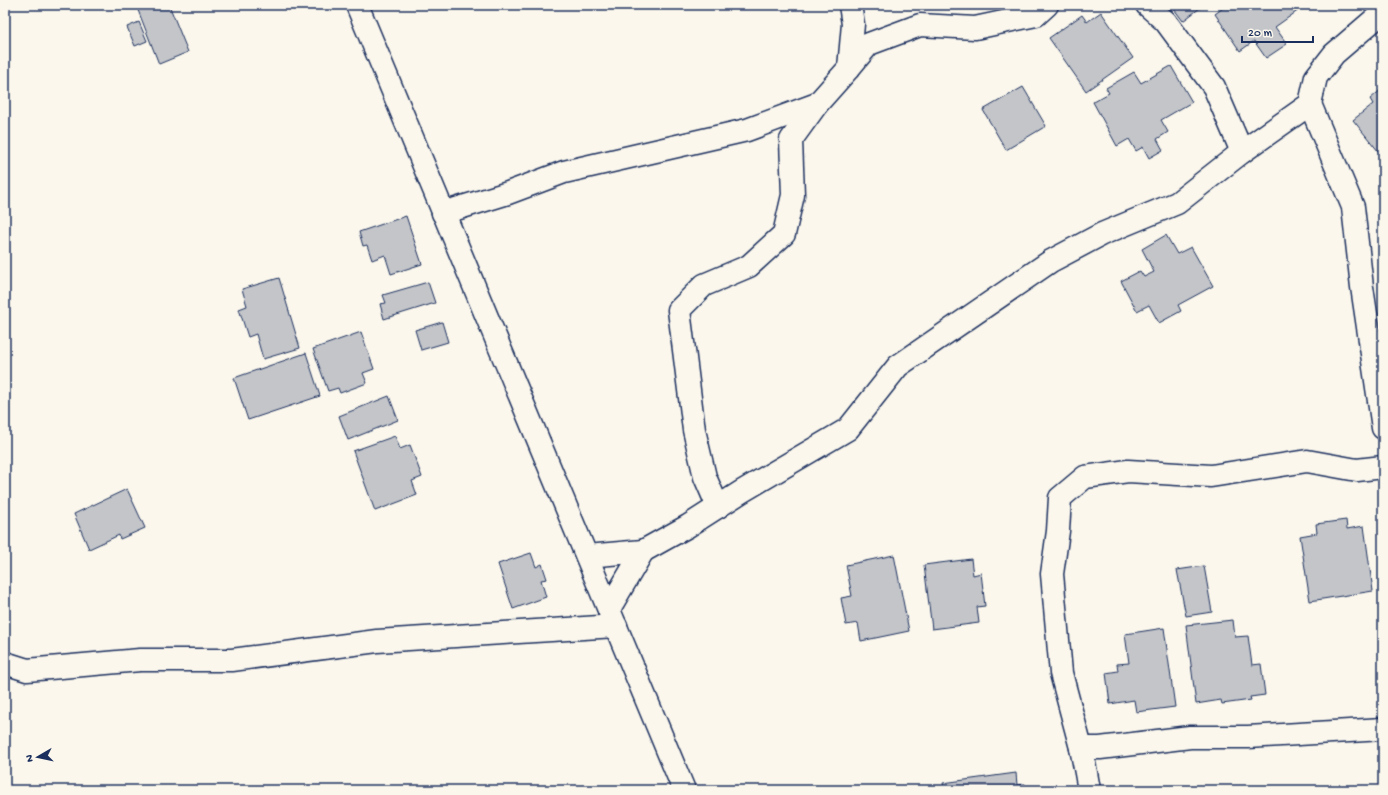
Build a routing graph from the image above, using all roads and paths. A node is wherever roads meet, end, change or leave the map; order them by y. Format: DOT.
graph roads {
  1 [pos="357,5"];
  2 [pos="850,5"];
  3 [pos="1047,5"];
  4 [pos="1147,5"];
  5 [pos="1383,12"];
  6 [pos="849,68"];
  7 [pos="817,104"];
  8 [pos="1310,104"];
  9 [pos="1242,152"];
  10 [pos="443,213"];
  11 [pos="1383,428"];
  12 [pos="1383,467"];
  13 [pos="718,507"];
  14 [pos="644,551"];
  15 [pos="587,556"];
  16 [pos="613,618"];
  17 [pos="5,663"];
  18 [pos="1383,729"];
  19 [pos="1081,748"];
  20 [pos="684,790"];
  21 [pos="1089,790"];
  1 -- 10 [label="street"];
  2 -- 6 [label="street"];
  3 -- 6 [label="street"];
  4 -- 9 [label="street"];
  5 -- 8 [label="street"];
  6 -- 7 [label="street"];
  7 -- 10 [label="street"];
  7 -- 13 [label="street"];
  8 -- 9 [label="street"];
  8 -- 11 [label="street"];
  9 -- 13 [label="street"];
  10 -- 15 [label="street"];
  12 -- 19 [label="street"];
  13 -- 14 [label="street"];
  14 -- 15 [label="street"];
  14 -- 16 [label="street"];
  15 -- 16 [label="street"];
  16 -- 17 [label="street"];
  16 -- 20 [label="street"];
  18 -- 19 [label="street"];
  19 -- 21 [label="street"];
}
